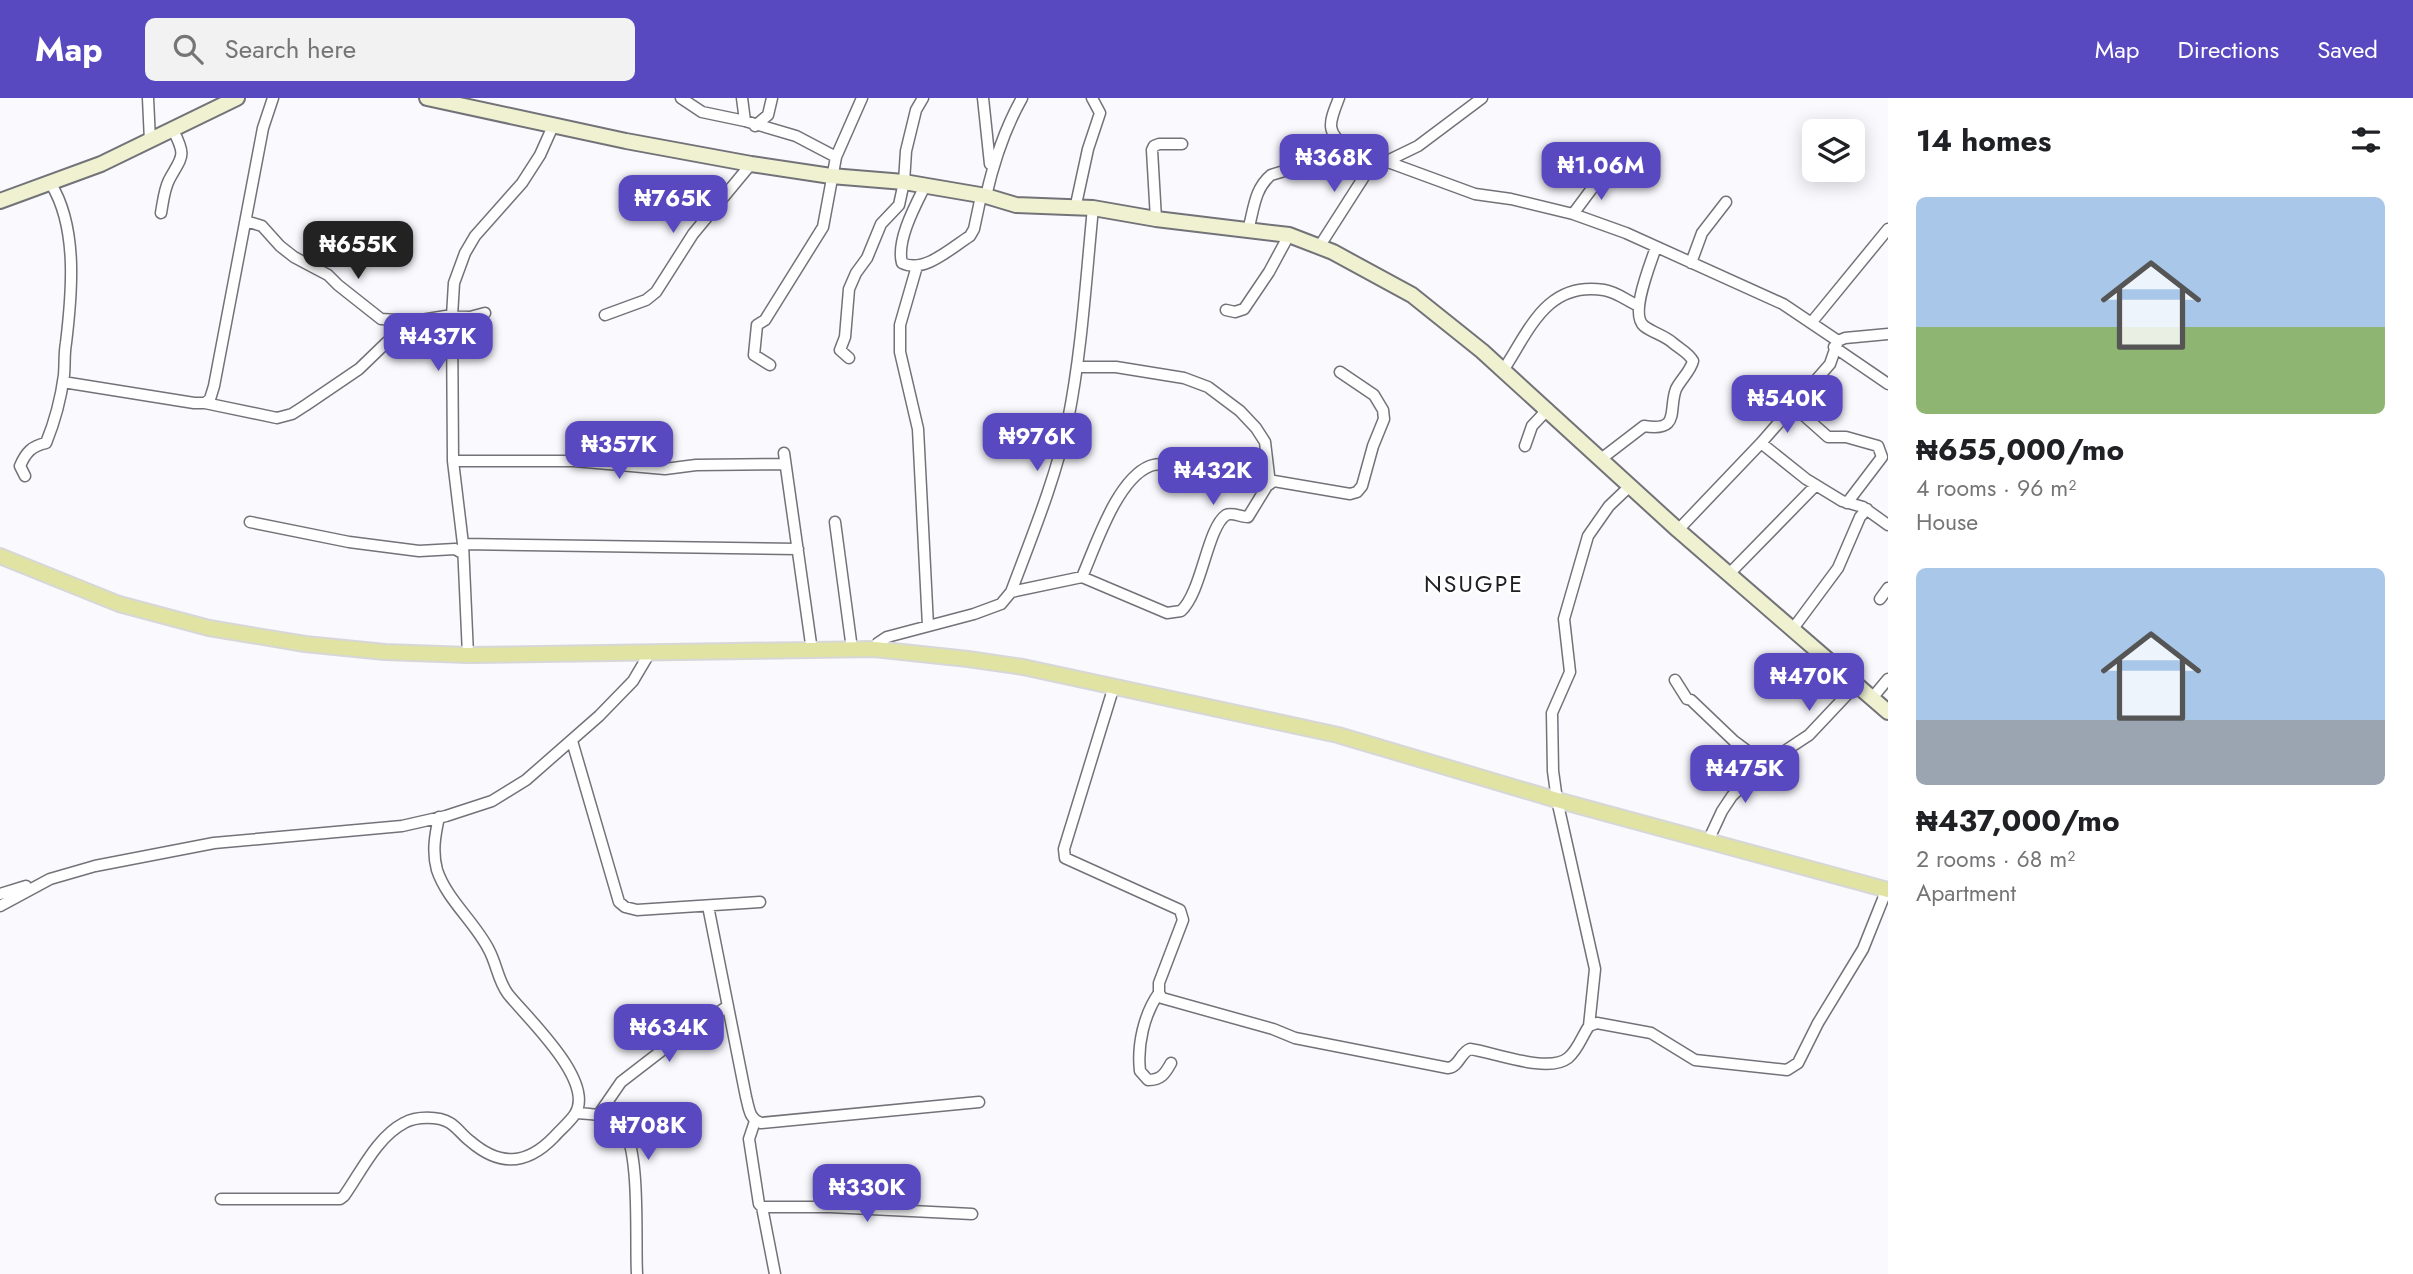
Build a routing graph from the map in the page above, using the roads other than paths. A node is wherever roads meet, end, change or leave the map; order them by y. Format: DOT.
graph roads {
  1 [pos="148,98"];
  2 [pos="237,98"];
  3 [pos="273,98"];
  4 [pos="428,98"];
  5 [pos="681,98"];
  6 [pos="742,98"];
  7 [pos="772,98"];
  8 [pos="862,98"];
  9 [pos="923,98"];
  10 [pos="983,98"];
  11 [pos="1022,98"];
  12 [pos="1092,98"];
  13 [pos="1339,98"];
  14 [pos="1482,98"];
  15 [pos="745,121"];
  16 [pos="553,126"];
  17 [pos="755,126"];
  18 [pos="173,130"];
  19 [pos="150,141"];
  20 [pos="1182,144"];
  21 [pos="1354,150"];
  22 [pos="836,157"];
  23 [pos="1381,160"];
  24 [pos="751,164"];
  25 [pos="1605,171"];
  26 [pos="831,176"];
  27 [pos="991,176"];
  28 [pos="904,182"];
  29 [pos="51,184"];
  30 [pos="925,186"];
  31 [pos="984,196"];
  32 [pos="0,201"];
  33 [pos="1726,202"];
  34 [pos="1093,208"];
  35 [pos="1075,209"];
  36 [pos="161,213"];
  37 [pos="1573,214"];
  38 [pos="1156,219"];
  39 [pos="246,221"];
  40 [pos="1888,229"];
  41 [pos="1248,230"];
  42 [pos="1289,235"];
  43 [pos="1319,247"];
  44 [pos="1656,247"];
  45 [pos="1691,263"];
  46 [pos="917,266"];
  47 [pos="1639,306"];
  48 [pos="1226,310"];
  49 [pos="485,313"];
  50 [pos="605,314"];
  51 [pos="452,316"];
  52 [pos="1811,323"];
  53 [pos="452,330"];
  54 [pos="1888,334"];
  55 [pos="1836,344"];
  56 [pos="849,358"];
  57 [pos="771,365"];
  58 [pos="1077,367"];
  59 [pos="1504,369"];
  60 [pos="1340,372"];
  61 [pos="63,382"];
  62 [pos="1888,384"];
  63 [pos="205,403"];
  64 [pos="1792,405"];
  65 [pos="1548,409"];
  66 [pos="1761,443"];
  67 [pos="1525,446"];
  68 [pos="784,453"];
  69 [pos="1601,459"];
  70 [pos="453,461"];
  71 [pos="785,464"];
  72 [pos="1166,464"];
  73 [pos="25,476"];
  74 [pos="1270,484"];
  75 [pos="1816,485"];
  76 [pos="1630,486"];
  77 [pos="1847,503"];
  78 [pos="1867,509"];
  79 [pos="250,522"];
  80 [pos="835,522"];
  81 [pos="1888,525"];
  82 [pos="1678,530"];
  83 [pos="462,549"];
  84 [pos="798,549"];
  85 [pos="0,556"];
  86 [pos="1729,574"];
  87 [pos="1082,577"];
  88 [pos="1888,587"];
  89 [pos="1011,592"];
  90 [pos="1881,599"];
  91 [pos="928,626"];
  92 [pos="1792,630"];
  93 [pos="852,649"];
  94 [pos="874,649"];
  95 [pos="812,651"];
  96 [pos="649,654"];
  97 [pos="468,655"];
  98 [pos="1888,679"];
  99 [pos="1675,680"];
  100 [pos="1857,683"];
  101 [pos="1114,685"];
  102 [pos="1873,697"];
  103 [pos="1888,712"];
  104 [pos="572,741"];
  105 [pos="1765,764"];
  106 [pos="1557,800"];
  107 [pos="439,817"];
  108 [pos="1708,841"];
  109 [pos="50,878"];
  110 [pos="1887,890"];
  111 [pos="0,894"];
  112 [pos="760,902"];
  113 [pos="0,906"];
  114 [pos="708,906"];
  115 [pos="1159,993"];
  116 [pos="728,1006"];
  117 [pos="1589,1026"];
  118 [pos="1171,1063"];
  119 [pos="979,1102"];
  120 [pos="576,1113"];
  121 [pos="600,1114"];
  122 [pos="755,1121"];
  123 [pos="221,1199"];
  124 [pos="762,1207"];
  125 [pos="972,1214"];
  126 [pos="637,1274"];
  127 [pos="775,1274"];
  1 -- 19 [label="street"];
  2 -- 18 [label="street"];
  3 -- 39 [label="street"];
  4 -- 16 [label="street"];
  5 -- 15 [label="street"];
  6 -- 15 [label="street"];
  7 -- 17 [label="street"];
  8 -- 22 [label="street"];
  9 -- 28 [label="street"];
  10 -- 27 [label="street"];
  11 -- 27 [label="street"];
  12 -- 35 [label="street"];
  13 -- 21 [label="street"];
  14 -- 23 [label="street"];
  15 -- 17 [label="street"];
  16 -- 24 [label="street"];
  16 -- 51 [label="street"];
  17 -- 22 [label="street"];
  18 -- 19 [label="street"];
  18 -- 36 [label="street"];
  19 -- 29 [label="street"];
  20 -- 38 [label="street"];
  21 -- 23 [label="street"];
  21 -- 41 [label="street"];
  22 -- 26 [label="street"];
  23 -- 37 [label="street"];
  23 -- 43 [label="street"];
  24 -- 26 [label="street"];
  24 -- 50 [label="street"];
  25 -- 37 [label="street"];
  26 -- 28 [label="street"];
  26 -- 57 [label="street"];
  27 -- 31 [label="street"];
  28 -- 30 [label="street"];
  28 -- 56 [label="street"];
  29 -- 32 [label="street"];
  29 -- 61 [label="street"];
  30 -- 31 [label="street"];
  30 -- 46 [label="street"];
  31 -- 35 [label="street"];
  31 -- 46 [label="street"];
  33 -- 45 [label="street"];
  34 -- 35 [label="street"];
  34 -- 38 [label="street"];
  34 -- 58 [label="street"];
  37 -- 44 [label="street"];
  38 -- 41 [label="street"];
  39 -- 51 [label="street"];
  39 -- 63 [label="street"];
  40 -- 52 [label="street"];
  41 -- 42 [label="street"];
  42 -- 43 [label="street"];
  42 -- 48 [label="street"];
  43 -- 59 [label="street"];
  44 -- 45 [label="street"];
  44 -- 47 [label="street"];
  45 -- 52 [label="street"];
  46 -- 91 [label="street"];
  47 -- 59 [label="street"];
  47 -- 69 [label="street"];
  49 -- 51 [label="street"];
  51 -- 53 [label="street"];
  52 -- 55 [label="street"];
  53 -- 63 [label="street"];
  53 -- 70 [label="street"];
  54 -- 55 [label="street"];
  55 -- 62 [label="street"];
  55 -- 64 [label="street"];
  58 -- 74 [label="street"];
  58 -- 89 [label="street"];
  59 -- 65 [label="street"];
  60 -- 74 [label="street"];
  61 -- 63 [label="street"];
  61 -- 73 [label="street"];
  64 -- 66 [label="street"];
  64 -- 77 [label="street"];
  65 -- 67 [label="street"];
  65 -- 69 [label="street"];
  66 -- 75 [label="street"];
  66 -- 82 [label="street"];
  68 -- 71 [label="street"];
  69 -- 76 [label="street"];
  70 -- 71 [label="street"];
  70 -- 83 [label="street"];
  71 -- 84 [label="street"];
  72 -- 87 [label="street"];
  74 -- 87 [label="street"];
  75 -- 77 [label="street"];
  75 -- 86 [label="street"];
  76 -- 82 [label="street"];
  76 -- 106 [label="street"];
  77 -- 78 [label="street"];
  78 -- 81 [label="street"];
  78 -- 92 [label="street"];
  79 -- 83 [label="street"];
  80 -- 93 [label="street"];
  82 -- 86 [label="street"];
  83 -- 84 [label="street"];
  83 -- 97 [label="street"];
  84 -- 95 [label="street"];
  85 -- 97 [label="main road"];
  86 -- 92 [label="street"];
  87 -- 89 [label="street"];
  88 -- 90 [label="street"];
  89 -- 91 [label="street"];
  91 -- 94 [label="street"];
  92 -- 100 [label="street"];
  93 -- 94 [label="main road"];
  93 -- 95 [label="main road"];
  94 -- 101 [label="main road"];
  95 -- 96 [label="main road"];
  96 -- 97 [label="main road"];
  96 -- 104 [label="street"];
  98 -- 102 [label="street"];
  99 -- 105 [label="street"];
  100 -- 102 [label="street"];
  100 -- 105 [label="street"];
  101 -- 106 [label="main road"];
  101 -- 115 [label="street"];
  102 -- 103 [label="street"];
  104 -- 107 [label="street"];
  104 -- 114 [label="street"];
  105 -- 108 [label="street"];
  106 -- 108 [label="main road"];
  106 -- 117 [label="street"];
  107 -- 109 [label="street"];
  107 -- 120 [label="street"];
  108 -- 110 [label="main road"];
  109 -- 111 [label="street"];
  109 -- 113 [label="street"];
  110 -- 117 [label="street"];
  112 -- 114 [label="street"];
  114 -- 116 [label="street"];
  115 -- 117 [label="street"];
  115 -- 118 [label="street"];
  116 -- 121 [label="street"];
  116 -- 122 [label="street"];
  119 -- 122 [label="street"];
  120 -- 121 [label="street"];
  120 -- 123 [label="street"];
  121 -- 126 [label="street"];
  122 -- 124 [label="street"];
  124 -- 125 [label="street"];
  124 -- 127 [label="street"];
}
